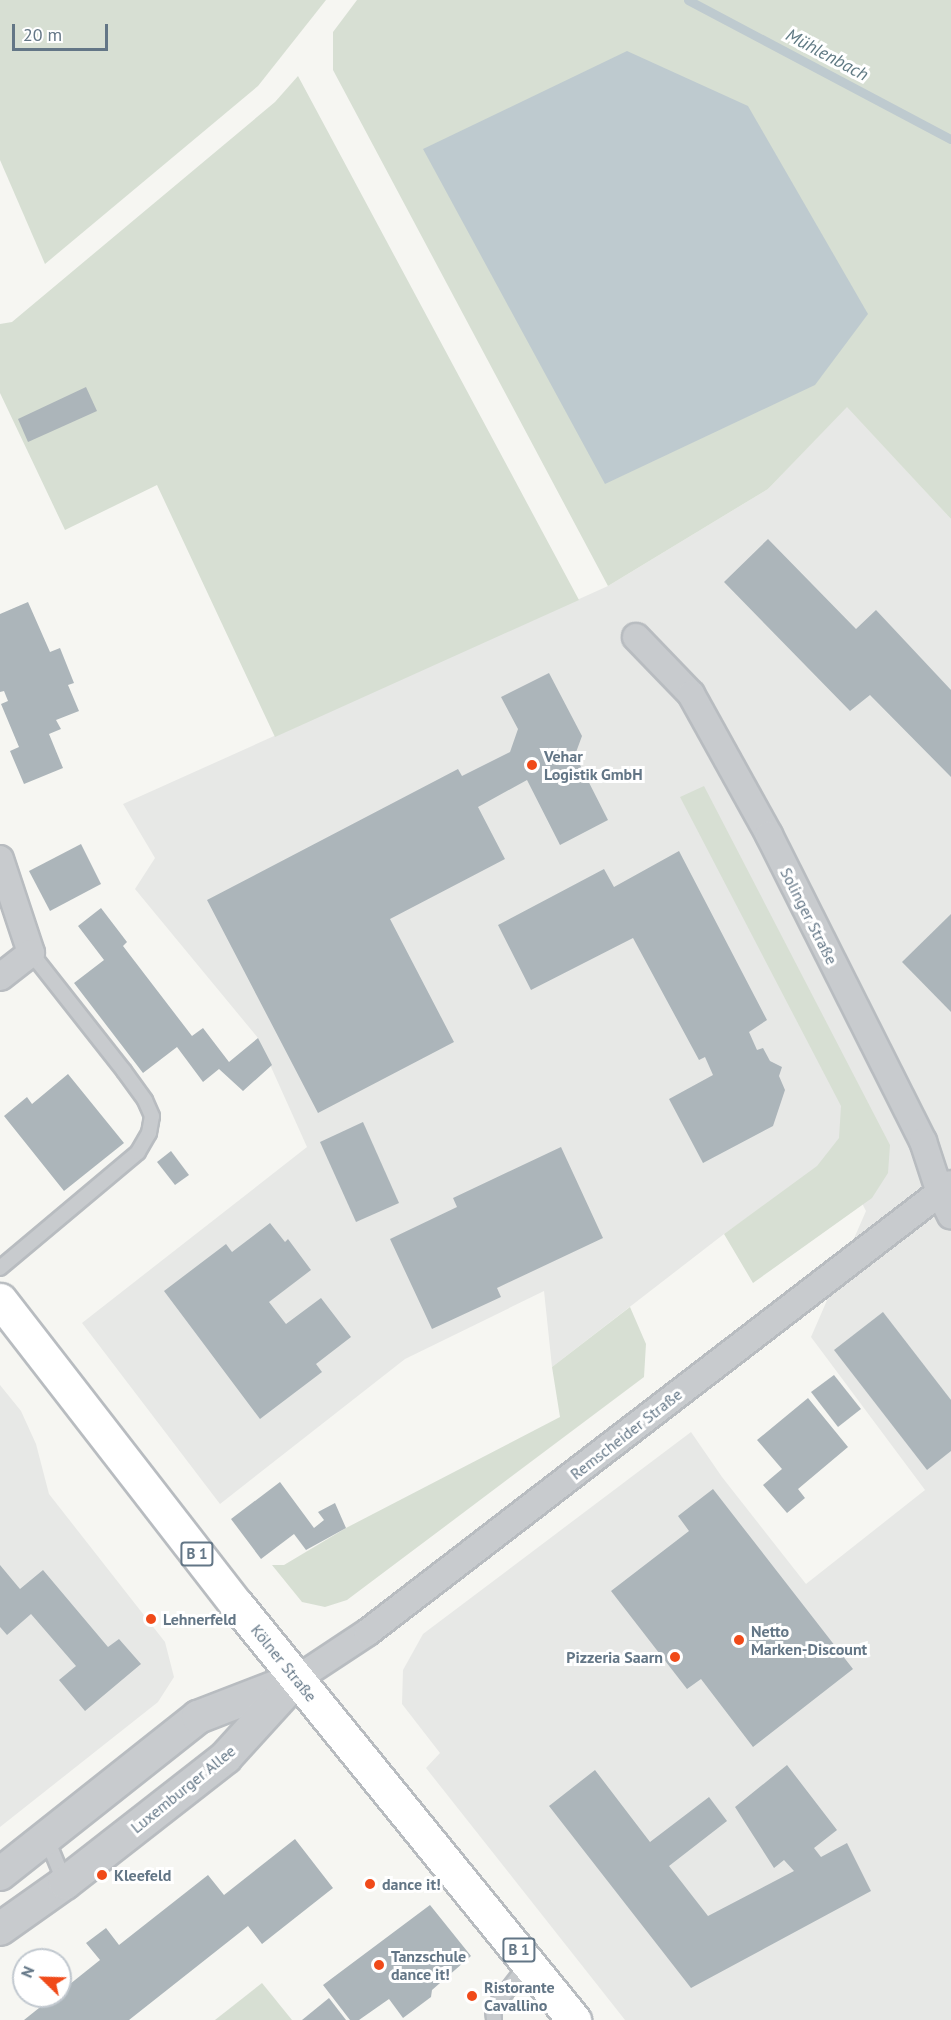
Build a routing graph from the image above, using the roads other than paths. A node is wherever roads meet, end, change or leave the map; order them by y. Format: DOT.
graph roads {
  1 [pos="636,637"];
  2 [pos="0,859"];
  3 [pos="31,953"];
  4 [pos="0,977"];
  5 [pos="945,1189"];
  6 [pos="951,1216"];
  7 [pos="0,1268"];
  8 [pos="0,1300"];
  9 [pos="297,1679"];
  10 [pos="46,1837"];
  11 [pos="0,1874"];
  12 [pos="65,1883"];
  13 [pos="0,1929"];
  14 [pos="529,1962"];
  15 [pos="494,2020"];
  16 [pos="574,2020"];
  1 -- 5 [label="street, Solinger Straße"];
  2 -- 3 [label="street"];
  3 -- 4 [label="street"];
  3 -- 7 [label="lane"];
  5 -- 6 [label="street, Solinger Straße"];
  5 -- 9 [label="street, Remscheider Straße"];
  8 -- 9 [label="main road, Kölner Straße / B 1"];
  9 -- 10 [label="street"];
  9 -- 12 [label="street, Luxemburger Allee"];
  9 -- 14 [label="main road, Kölner Straße / B 1"];
  10 -- 11 [label="street"];
  10 -- 12 [label="lane"];
  12 -- 13 [label="street, Luxemburger Allee"];
  14 -- 15 [label="lane"];
  14 -- 16 [label="main road, Kölner Straße / B 1"];
}
